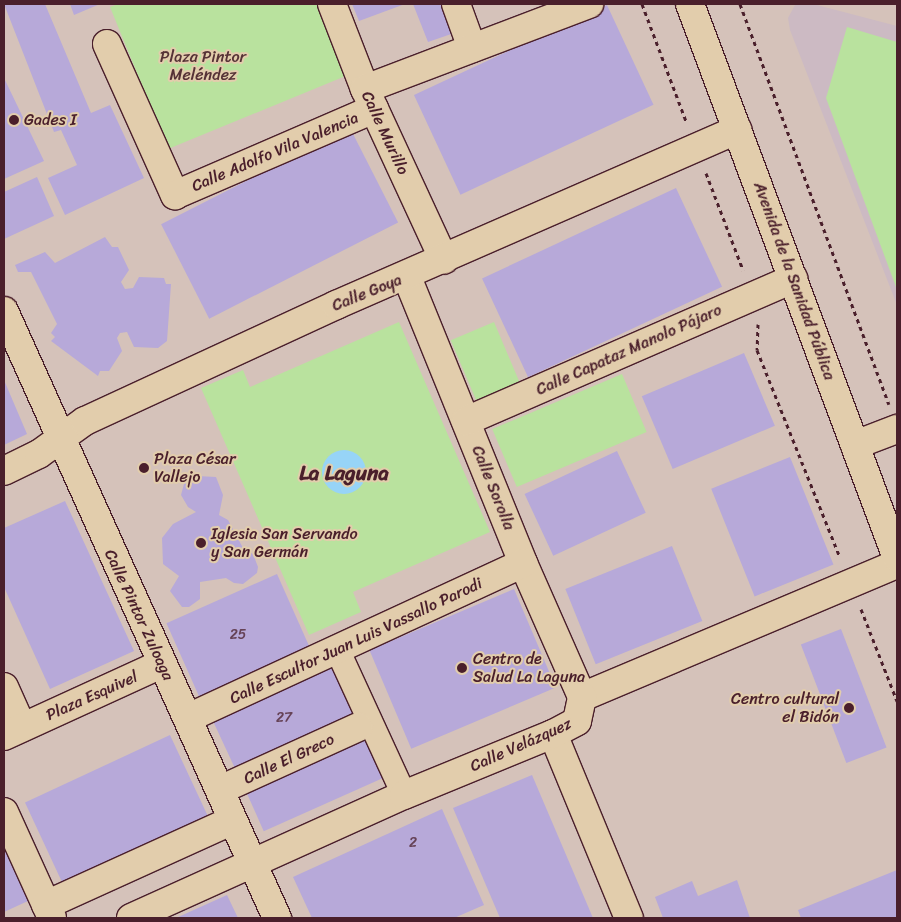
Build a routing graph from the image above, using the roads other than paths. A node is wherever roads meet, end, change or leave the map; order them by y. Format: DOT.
graph roads {
  1 [pos="332,4"];
  2 [pos="456,4"];
  3 [pos="589,4"];
  4 [pos="690,4"];
  5 [pos="107,44"];
  6 [pos="472,48"];
  7 [pos="369,99"];
  8 [pos="738,130"];
  9 [pos="444,260"];
  10 [pos="407,277"];
  11 [pos="793,279"];
  12 [pos="4,311"];
  13 [pos="894,419"];
  14 [pos="466,421"];
  15 [pos="60,439"];
  16 [pos="855,445"];
  17 [pos="4,471"];
  18 [pos="897,558"];
  19 [pos="523,563"];
  20 [pos="897,564"];
  21 [pos="337,650"];
  22 [pos="161,664"];
  23 [pos="4,687"];
  24 [pos="582,697"];
  25 [pos="188,718"];
  26 [pos="364,724"];
  27 [pos="13,731"];
  28 [pos="553,734"];
  29 [pos="220,790"];
  30 [pos="404,795"];
  31 [pos="4,812"];
  32 [pos="233,820"];
  33 [pos="252,863"];
  34 [pos="49,911"];
  35 [pos="131,918"];
  36 [pos="277,918"];
  37 [pos="629,918"];
  1 -- 7 [label="street, Calle Murillo"];
  2 -- 6 [label="street"];
  3 -- 6 [label="street, Calle Adolfo Vila Valencia"];
  4 -- 8 [label="street, Avenida de la Sanidad Pública"];
  5 -- 7 [label="street, Calle Adolfo Vila Valencia"];
  6 -- 7 [label="street, Calle Adolfo Vila Valencia"];
  7 -- 9 [label="street, Calle Murillo"];
  8 -- 9 [label="street, Calle Goya"];
  8 -- 11 [label="street, Avenida de la Sanidad Pública"];
  9 -- 10 [label="street, Calle Goya"];
  10 -- 14 [label="street, Calle Sorolla"];
  10 -- 15 [label="street, Calle Goya"];
  11 -- 14 [label="street, Calle Capataz Manolo Pájaro"];
  11 -- 16 [label="street, Avenida de la Sanidad Pública"];
  12 -- 15 [label="street, Calle Pintor Zuloaga"];
  13 -- 16 [label="street"];
  14 -- 19 [label="street, Calle Sorolla"];
  15 -- 17 [label="street, Calle Goya"];
  15 -- 22 [label="street, Calle Pintor Zuloaga"];
  16 -- 18 [label="street, Avenida de la Sanidad Pública"];
  19 -- 21 [label="street, Calle Escultor Juan Luis Vassallo Parodi"];
  19 -- 24 [label="street, Calle Sorolla"];
  20 -- 24 [label="street, Calle Velázquez"];
  21 -- 25 [label="street, Calle Escultor Juan Luis Vassallo Parodi"];
  21 -- 26 [label="street"];
  22 -- 25 [label="street, Calle Pintor Zuloaga"];
  22 -- 27 [label="street, Plaza Esquivel"];
  23 -- 27 [label="street, Plaza Esquivel"];
  24 -- 28 [label="street, Calle Velázquez"];
  25 -- 29 [label="street, Calle Pintor Zuloaga"];
  26 -- 29 [label="street, Calle El Greco"];
  26 -- 30 [label="street"];
  28 -- 30 [label="street, Calle Velázquez"];
  28 -- 37 [label="street"];
  29 -- 32 [label="street, Calle Pintor Zuloaga"];
  30 -- 33 [label="street, Calle Velázquez"];
  31 -- 34 [label="street"];
  32 -- 33 [label="street, Calle Pintor Zuloaga"];
  32 -- 34 [label="street"];
  33 -- 35 [label="street, Calle Velázquez"];
  33 -- 36 [label="street, Calle Pintor Zuloaga"];
}
